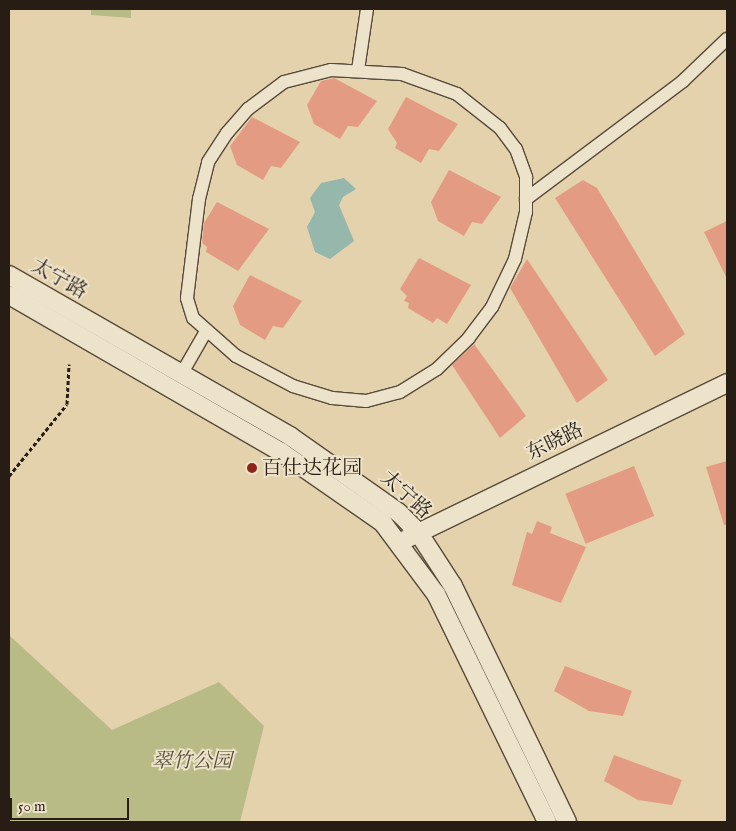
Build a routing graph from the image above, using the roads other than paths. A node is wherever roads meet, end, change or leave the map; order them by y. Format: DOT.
graph roads {
  1 [pos="367,9"];
  2 [pos="727,39"];
  3 [pos="358,70"];
  4 [pos="526,199"];
  5 [pos="9,275"];
  6 [pos="9,295"];
  7 [pos="205,333"];
  8 [pos="182,373"];
  9 [pos="727,383"];
  10 [pos="418,532"];
  11 [pos="401,541"];
  12 [pos="547,822"];
  13 [pos="567,822"];
  1 -- 3 [label="street"];
  2 -- 4 [label="street"];
  3 -- 4 [label="street"];
  3 -- 7 [label="street"];
  4 -- 7 [label="street"];
  5 -- 8 [label="main road, 太宁路"];
  6 -- 11 [label="main road, 太宁路"];
  7 -- 8 [label="street"];
  8 -- 10 [label="main road, 太宁路"];
  9 -- 10 [label="main road, 东晓路"];
  10 -- 11 [label="main road, 东晓路"];
  10 -- 13 [label="main road, 太宁路"];
  11 -- 12 [label="main road, 太宁路"];
}
